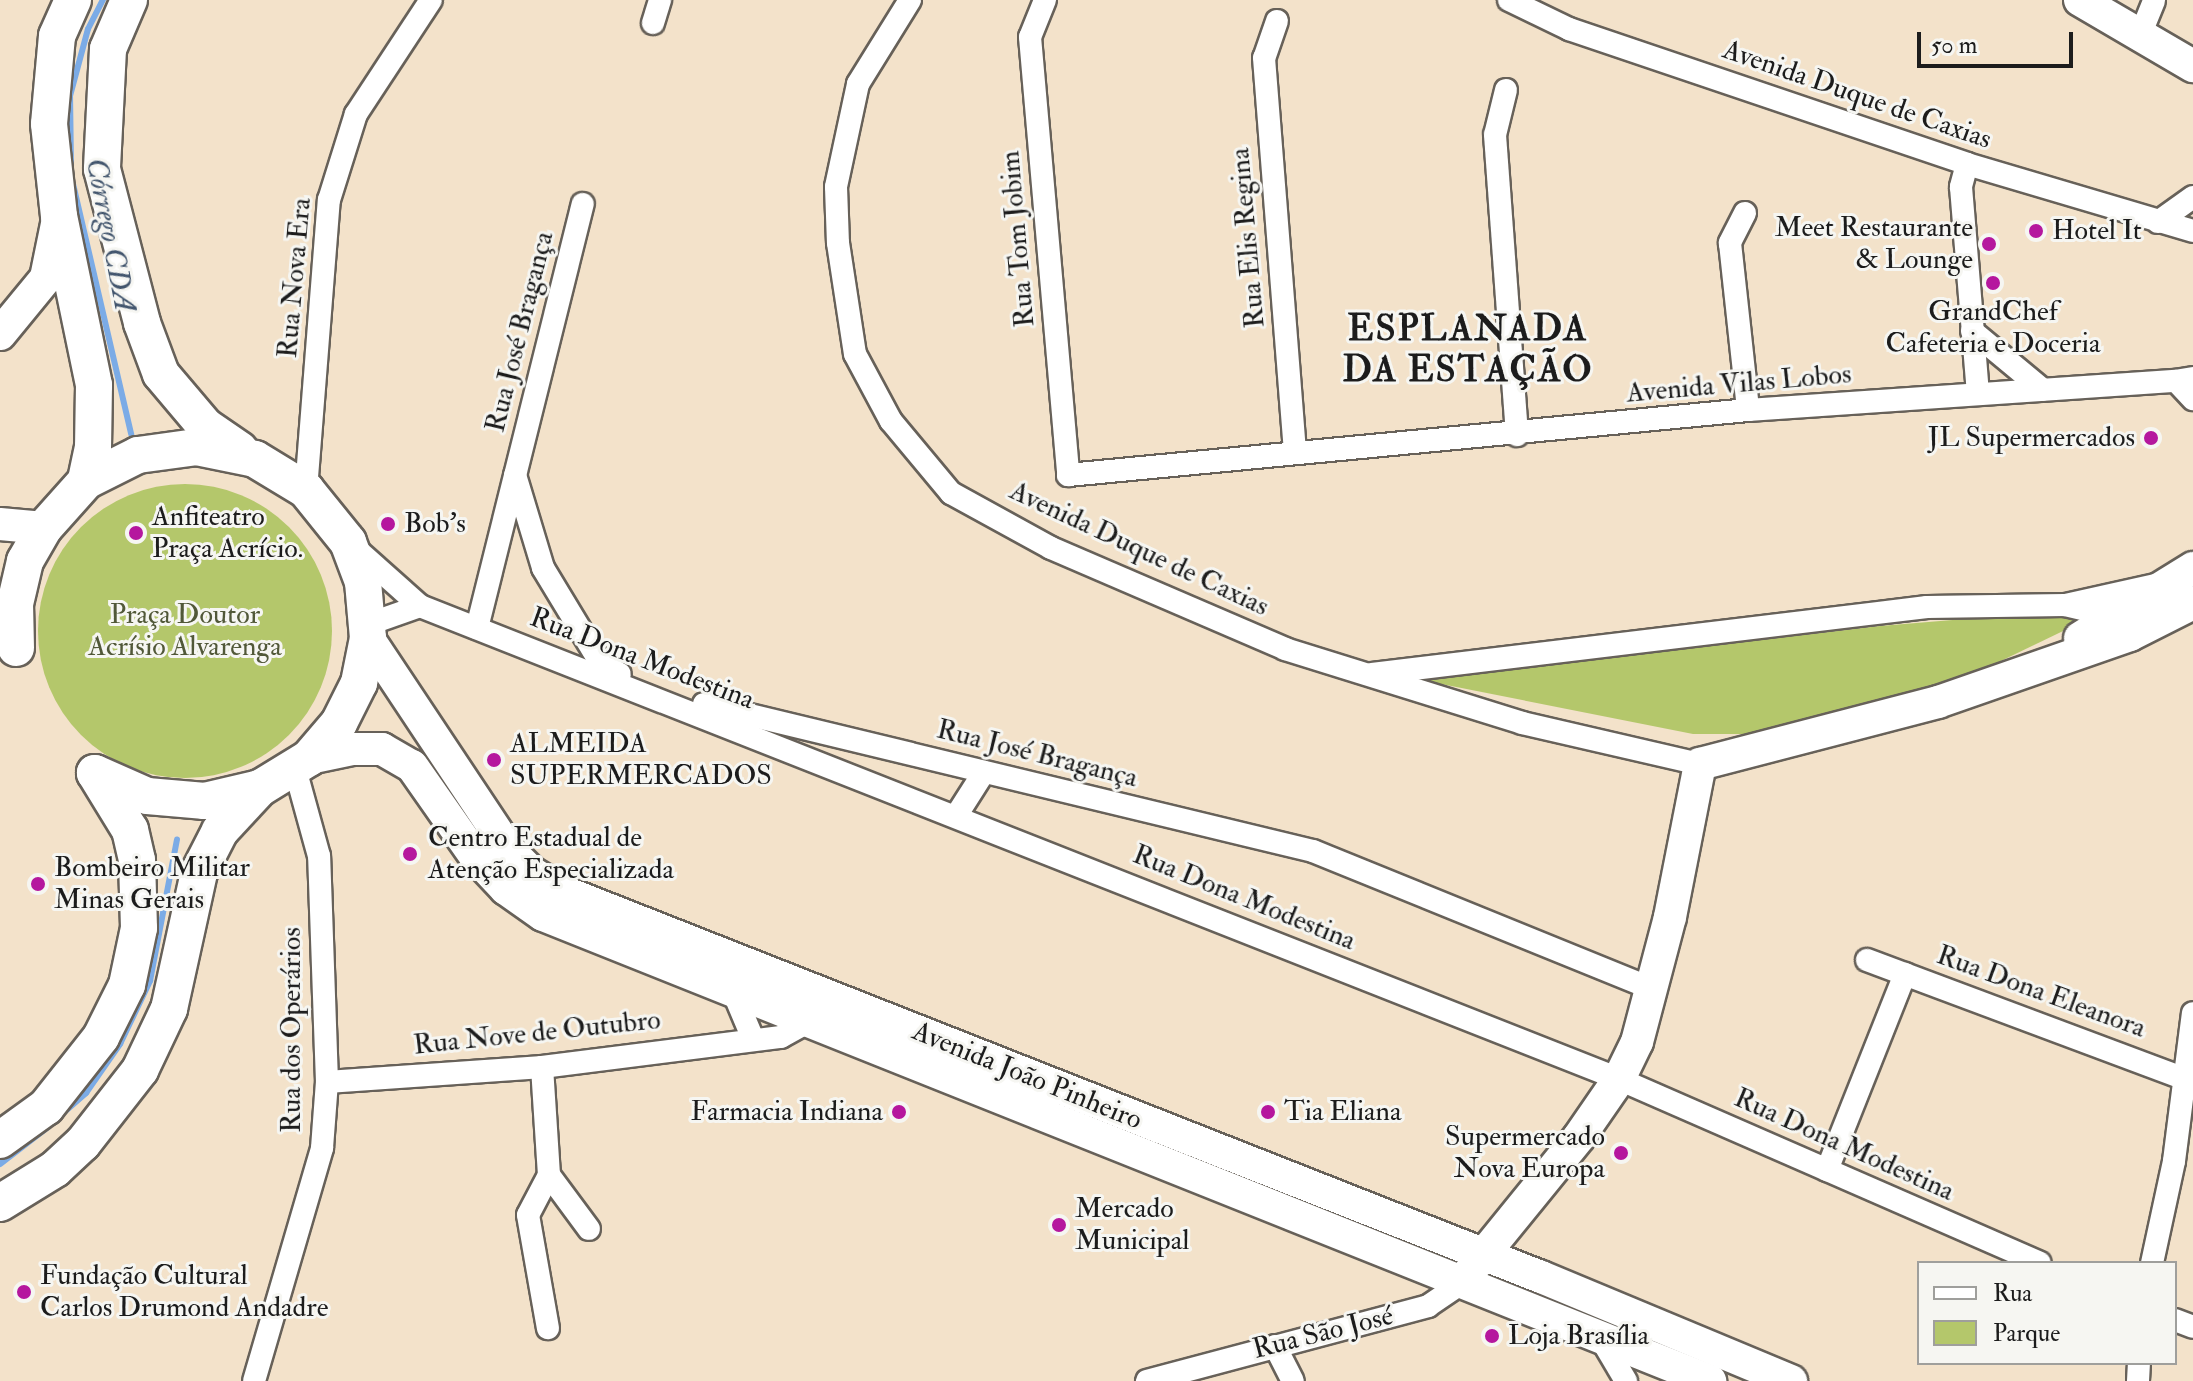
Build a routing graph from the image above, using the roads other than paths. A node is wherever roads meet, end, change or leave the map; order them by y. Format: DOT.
graph roads {
  1 [pos="73,0"];
  2 [pos="129,0"];
  3 [pos="431,0"];
  4 [pos="660,0"];
  5 [pos="910,0"];
  6 [pos="1045,0"];
  7 [pos="1509,0"];
  8 [pos="2080,0"];
  9 [pos="2154,0"];
  10 [pos="1277,21"];
  11 [pos="653,23"];
  12 [pos="2141,33"];
  13 [pos="2193,66"];
  14 [pos="1506,90"];
  15 [pos="1967,164"];
  16 [pos="2193,197"];
  17 [pos="583,204"];
  18 [pos="1745,213"];
  19 [pos="59,216"];
  20 [pos="2158,222"];
  21 [pos="2193,231"];
  22 [pos="1972,331"];
  23 [pos="0,334"];
  24 [pos="2184,379"];
  25 [pos="2043,390"];
  26 [pos="1978,393"];
  27 [pos="2193,399"];
  28 [pos="1748,410"];
  29 [pos="1517,435"];
  30 [pos="1295,452"];
  31 [pos="255,459"];
  32 [pos="515,475"];
  33 [pos="1068,475"];
  34 [pos="86,481"];
  35 [pos="306,490"];
  36 [pos="0,524"];
  37 [pos="44,528"];
  38 [pos="348,542"];
  39 [pos="2193,568"];
  40 [pos="2161,584"];
  41 [pos="8,592"];
  42 [pos="2193,603"];
  43 [pos="2065,605"];
  44 [pos="420,606"];
  45 [pos="2123,626"];
  46 [pos="477,628"];
  47 [pos="368,631"];
  48 [pos="8,650"];
  49 [pos="1364,675"];
  50 [pos="649,693"];
  51 [pos="302,763"];
  52 [pos="1700,764"];
  53 [pos="984,772"];
  54 [pos="260,788"];
  55 [pos="956,816"];
  56 [pos="1867,960"];
  57 [pos="1905,974"];
  58 [pos="1651,988"];
  59 [pos="732,989"];
  60 [pos="2193,1013"];
  61 [pos="808,1022"];
  62 [pos="753,1039"];
  63 [pos="542,1067"];
  64 [pos="1619,1079"];
  65 [pos="2189,1080"];
  66 [pos="327,1082"];
  67 [pos="0,1140"];
  68 [pos="1827,1170"];
  69 [pos="549,1175"];
  70 [pos="0,1203"];
  71 [pos="589,1229"];
  72 [pos="1481,1256"];
  73 [pos="2035,1261"];
  74 [pos="2152,1261"];
  75 [pos="1462,1283"];
  76 [pos="548,1328"];
  77 [pos="1600,1337"];
  78 [pos="1275,1346"];
  79 [pos="1644,1369"];
  80 [pos="254,1381"];
  81 [pos="1147,1381"];
  82 [pos="1293,1381"];
  83 [pos="1626,1381"];
  84 [pos="1710,1381"];
  85 [pos="1791,1381"];
  1 -- 19 [label="main road"];
  2 -- 31 [label="main road"];
  3 -- 35 [label="street, Rua Nova Era"];
  4 -- 11 [label="street"];
  5 -- 49 [label="street, Avenida Duque de Caxias"];
  6 -- 33 [label="street, Rua Tom Jobim"];
  7 -- 15 [label="street, Avenida Duque de Caxias"];
  8 -- 12 [label="main road"];
  9 -- 12 [label="street"];
  10 -- 30 [label="street, Rua Elis Regina"];
  12 -- 13 [label="main road"];
  14 -- 29 [label="street"];
  15 -- 20 [label="street, Avenida Duque de Caxias"];
  15 -- 22 [label="street"];
  16 -- 20 [label="street"];
  17 -- 32 [label="street, Rua José Bragança"];
  18 -- 28 [label="street"];
  19 -- 23 [label="main road"];
  19 -- 34 [label="main road"];
  20 -- 21 [label="street, Avenida Duque de Caxias"];
  22 -- 25 [label="street"];
  22 -- 26 [label="street"];
  24 -- 25 [label="street, Avenida Vilas Lobos"];
  24 -- 27 [label="street, Avenida Vilas Lobos"];
  25 -- 26 [label="street, Avenida Vilas Lobos"];
  26 -- 28 [label="street, Avenida Vilas Lobos"];
  28 -- 29 [label="street, Avenida Vilas Lobos"];
  29 -- 30 [label="street, Avenida Vilas Lobos"];
  30 -- 33 [label="street, Avenida Vilas Lobos"];
  31 -- 34 [label="main road"];
  31 -- 35 [label="main road"];
  32 -- 46 [label="street, Rua José Bragança"];
  32 -- 50 [label="street, Rua José Bragança"];
  34 -- 37 [label="main road"];
  35 -- 38 [label="main road"];
  36 -- 37 [label="main road"];
  37 -- 41 [label="main road"];
  38 -- 44 [label="street, Rua Dona Modestina"];
  38 -- 47 [label="main road"];
  39 -- 40 [label="main road"];
  40 -- 43 [label="street, Avenida Duque de Caxias"];
  40 -- 45 [label="main road"];
  41 -- 48 [label="main road"];
  42 -- 45 [label="main road"];
  43 -- 45 [label="street, Avenida Duque de Caxias"];
  43 -- 49 [label="street, Avenida Duque de Caxias"];
  44 -- 46 [label="street, Rua Dona Modestina"];
  44 -- 47 [label="street"];
  45 -- 52 [label="main road"];
  46 -- 50 [label="street, Rua Dona Modestina"];
  47 -- 51 [label="main road"];
  47 -- 72 [label="main road, Avenida João Pinheiro"];
  49 -- 52 [label="street, Avenida Duque de Caxias"];
  50 -- 53 [label="street, Rua José Bragança"];
  50 -- 55 [label="street, Rua Dona Modestina"];
  51 -- 54 [label="main road"];
  51 -- 59 [label="main road, Avenida João Pinheiro"];
  51 -- 66 [label="street, Rua dos Operários"];
  52 -- 58 [label="main road, Rua São José"];
  53 -- 55 [label="street"];
  53 -- 58 [label="street, Rua José Bragança"];
  54 -- 67 [label="main road"];
  54 -- 70 [label="main road"];
  55 -- 64 [label="street, Rua Dona Modestina"];
  56 -- 57 [label="street, Rua Dona Eleanora"];
  57 -- 65 [label="street, Rua Dona Eleanora"];
  57 -- 68 [label="street"];
  58 -- 64 [label="main road, Rua São José"];
  59 -- 61 [label="main road, Avenida João Pinheiro"];
  59 -- 62 [label="street"];
  60 -- 65 [label="street"];
  61 -- 62 [label="street, Rua Nove de Outubro"];
  61 -- 75 [label="main road, Avenida João Pinheiro"];
  62 -- 63 [label="street, Rua Nove de Outubro"];
  63 -- 66 [label="street, Rua Nove de Outubro"];
  63 -- 69 [label="street"];
  64 -- 68 [label="street, Rua Dona Modestina"];
  64 -- 72 [label="main road, Rua São José"];
  65 -- 74 [label="street"];
  66 -- 80 [label="street, Rua dos Operários"];
  68 -- 73 [label="street, Rua Dona Modestina"];
  69 -- 71 [label="street"];
  69 -- 76 [label="street"];
  72 -- 75 [label="main road, Rua São José"];
  72 -- 85 [label="main road, Avenida João Pinheiro"];
  75 -- 77 [label="main road, Avenida João Pinheiro"];
  75 -- 78 [label="street, Rua São José"];
  77 -- 79 [label="main road, Avenida João Pinheiro"];
  77 -- 83 [label="street"];
  78 -- 81 [label="street, Rua São José"];
  78 -- 82 [label="street"];
  79 -- 84 [label="main road, Avenida João Pinheiro"];
}
